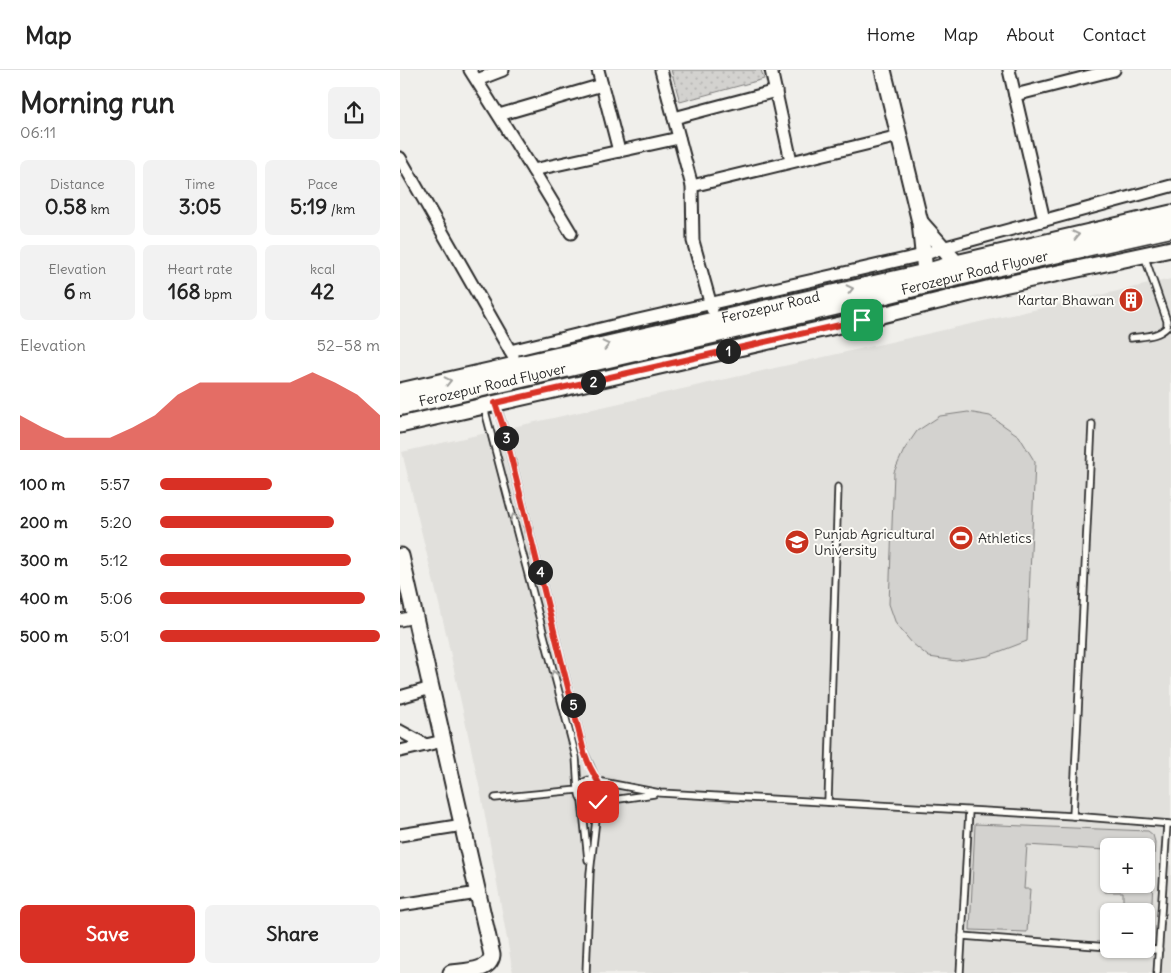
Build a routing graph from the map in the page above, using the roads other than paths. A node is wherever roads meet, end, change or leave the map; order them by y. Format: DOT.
graph roads {
  1 [pos="470,70"];
  2 [pos="503,70"];
  3 [pos="598,70"];
  4 [pos="661,70"];
  5 [pos="771,70"];
  6 [pos="883,70"];
  7 [pos="1009,70"];
  8 [pos="1114,70"];
  9 [pos="477,80"];
  10 [pos="602,85"];
  11 [pos="776,91"];
  12 [pos="1015,95"];
  13 [pos="499,116"];
  14 [pos="674,118"];
  15 [pos="899,136"];
  16 [pos="679,138"];
  17 [pos="618,150"];
  18 [pos="400,158"];
  19 [pos="791,161"];
  20 [pos="533,170"];
  21 [pos="692,186"];
  22 [pos="1171,186"];
  23 [pos="1171,214"];
  24 [pos="1044,220"];
  25 [pos="920,222"];
  26 [pos="1171,228"];
  27 [pos="570,233"];
  28 [pos="1171,239"];
  29 [pos="942,248"];
  30 [pos="1171,249"];
  31 [pos="923,255"];
  32 [pos="1144,255"];
  33 [pos="956,263"];
  34 [pos="925,272"];
  35 [pos="711,303"];
  36 [pos="715,320"];
  37 [pos="1131,338"];
  38 [pos="510,351"];
  39 [pos="518,365"];
  40 [pos="400,392"];
  41 [pos="490,404"];
  42 [pos="400,406"];
  43 [pos="400,416"];
  44 [pos="1092,424"];
  45 [pos="400,425"];
  46 [pos="838,488"];
  47 [pos="401,556"];
  48 [pos="415,617"];
  49 [pos="400,620"];
  50 [pos="432,688"];
  51 [pos="400,696"];
  52 [pos="400,731"];
  53 [pos="444,741"];
  54 [pos="426,745"];
  55 [pos="400,751"];
  56 [pos="597,781"];
  57 [pos="578,790"];
  58 [pos="660,793"];
  59 [pos="495,798"];
  60 [pos="582,801"];
  61 [pos="598,802"];
  62 [pos="828,802"];
  63 [pos="969,811"];
  64 [pos="1073,816"];
  65 [pos="1169,824"];
  66 [pos="462,825"];
  67 [pos="400,836"];
  68 [pos="590,872"];
  69 [pos="478,893"];
  70 [pos="400,905"];
  71 [pos="962,936"];
  72 [pos="1100,946"];
  73 [pos="1155,950"];
  74 [pos="1158,950"];
  75 [pos="477,971"];
  76 [pos="451,973"];
  77 [pos="586,973"];
  78 [pos="960,973"];
  79 [pos="1157,973"];
  1 -- 9 [label="street"];
  2 -- 9 [label="street"];
  3 -- 10 [label="street"];
  4 -- 14 [label="street"];
  5 -- 11 [label="street"];
  6 -- 15 [label="main road"];
  7 -- 12 [label="street"];
  8 -- 12 [label="street"];
  9 -- 13 [label="street"];
  10 -- 13 [label="street"];
  10 -- 17 [label="street"];
  11 -- 14 [label="street"];
  11 -- 19 [label="street"];
  12 -- 24 [label="street"];
  13 -- 20 [label="street"];
  14 -- 16 [label="street"];
  15 -- 19 [label="street"];
  15 -- 25 [label="main road"];
  16 -- 17 [label="street"];
  16 -- 21 [label="street"];
  17 -- 20 [label="street"];
  18 -- 38 [label="street"];
  19 -- 21 [label="street"];
  20 -- 27 [label="street"];
  21 -- 35 [label="street"];
  22 -- 24 [label="street"];
  33 -- 23 [label="main road, Ferozepur Road, one-way"];
  24 -- 29 [label="street"];
  25 -- 29 [label="main road"];
  25 -- 31 [label="main road"];
  26 -- 42 [label="main road, Ferozepur Road Flyover"];
  28 -- 43 [label="main road, Ferozepur Road Flyover"];
  29 -- 31 [label="street"];
  29 -- 33 [label="main road"];
  30 -- 32 [label="main road"];
  31 -- 34 [label="main road"];
  31 -- 35 [label="street"];
  32 -- 37 [label="lane"];
  32 -- 41 [label="main road"];
  33 -- 34 [label="main road, Ferozepur Road"];
  36 -- 34 [label="main road, Ferozepur Road, one-way"];
  35 -- 36 [label="street"];
  35 -- 38 [label="street"];
  39 -- 36 [label="main road, Ferozepur Road, one-way"];
  38 -- 39 [label="street"];
  40 -- 39 [label="main road, Ferozepur Road, one-way"];
  41 -- 45 [label="main road"];
  41 -- 56 [label="lane"];
  57 -- 41 [label="lane, one-way"];
  44 -- 64 [label="lane"];
  46 -- 62 [label="lane"];
  47 -- 48 [label="main road"];
  48 -- 49 [label="street"];
  48 -- 50 [label="main road"];
  50 -- 51 [label="street"];
  50 -- 53 [label="main road"];
  52 -- 54 [label="street"];
  53 -- 54 [label="street"];
  53 -- 66 [label="main road"];
  54 -- 55 [label="street"];
  56 -- 57 [label="lane"];
  56 -- 58 [label="lane"];
  56 -- 61 [label="lane"];
  57 -- 59 [label="lane"];
  57 -- 60 [label="lane"];
  58 -- 61 [label="lane"];
  58 -- 62 [label="lane"];
  60 -- 61 [label="lane"];
  60 -- 68 [label="lane"];
  61 -- 68 [label="lane"];
  62 -- 63 [label="lane"];
  63 -- 64 [label="lane"];
  63 -- 71 [label="lane"];
  64 -- 65 [label="lane"];
  65 -- 74 [label="lane"];
  66 -- 67 [label="street"];
  66 -- 69 [label="main road"];
  68 -- 77 [label="lane"];
  69 -- 70 [label="street"];
  69 -- 75 [label="main road"];
  71 -- 72 [label="lane"];
  71 -- 78 [label="lane"];
  73 -- 74 [label="lane"];
  74 -- 79 [label="lane"];
  75 -- 76 [label="main road"];
}
